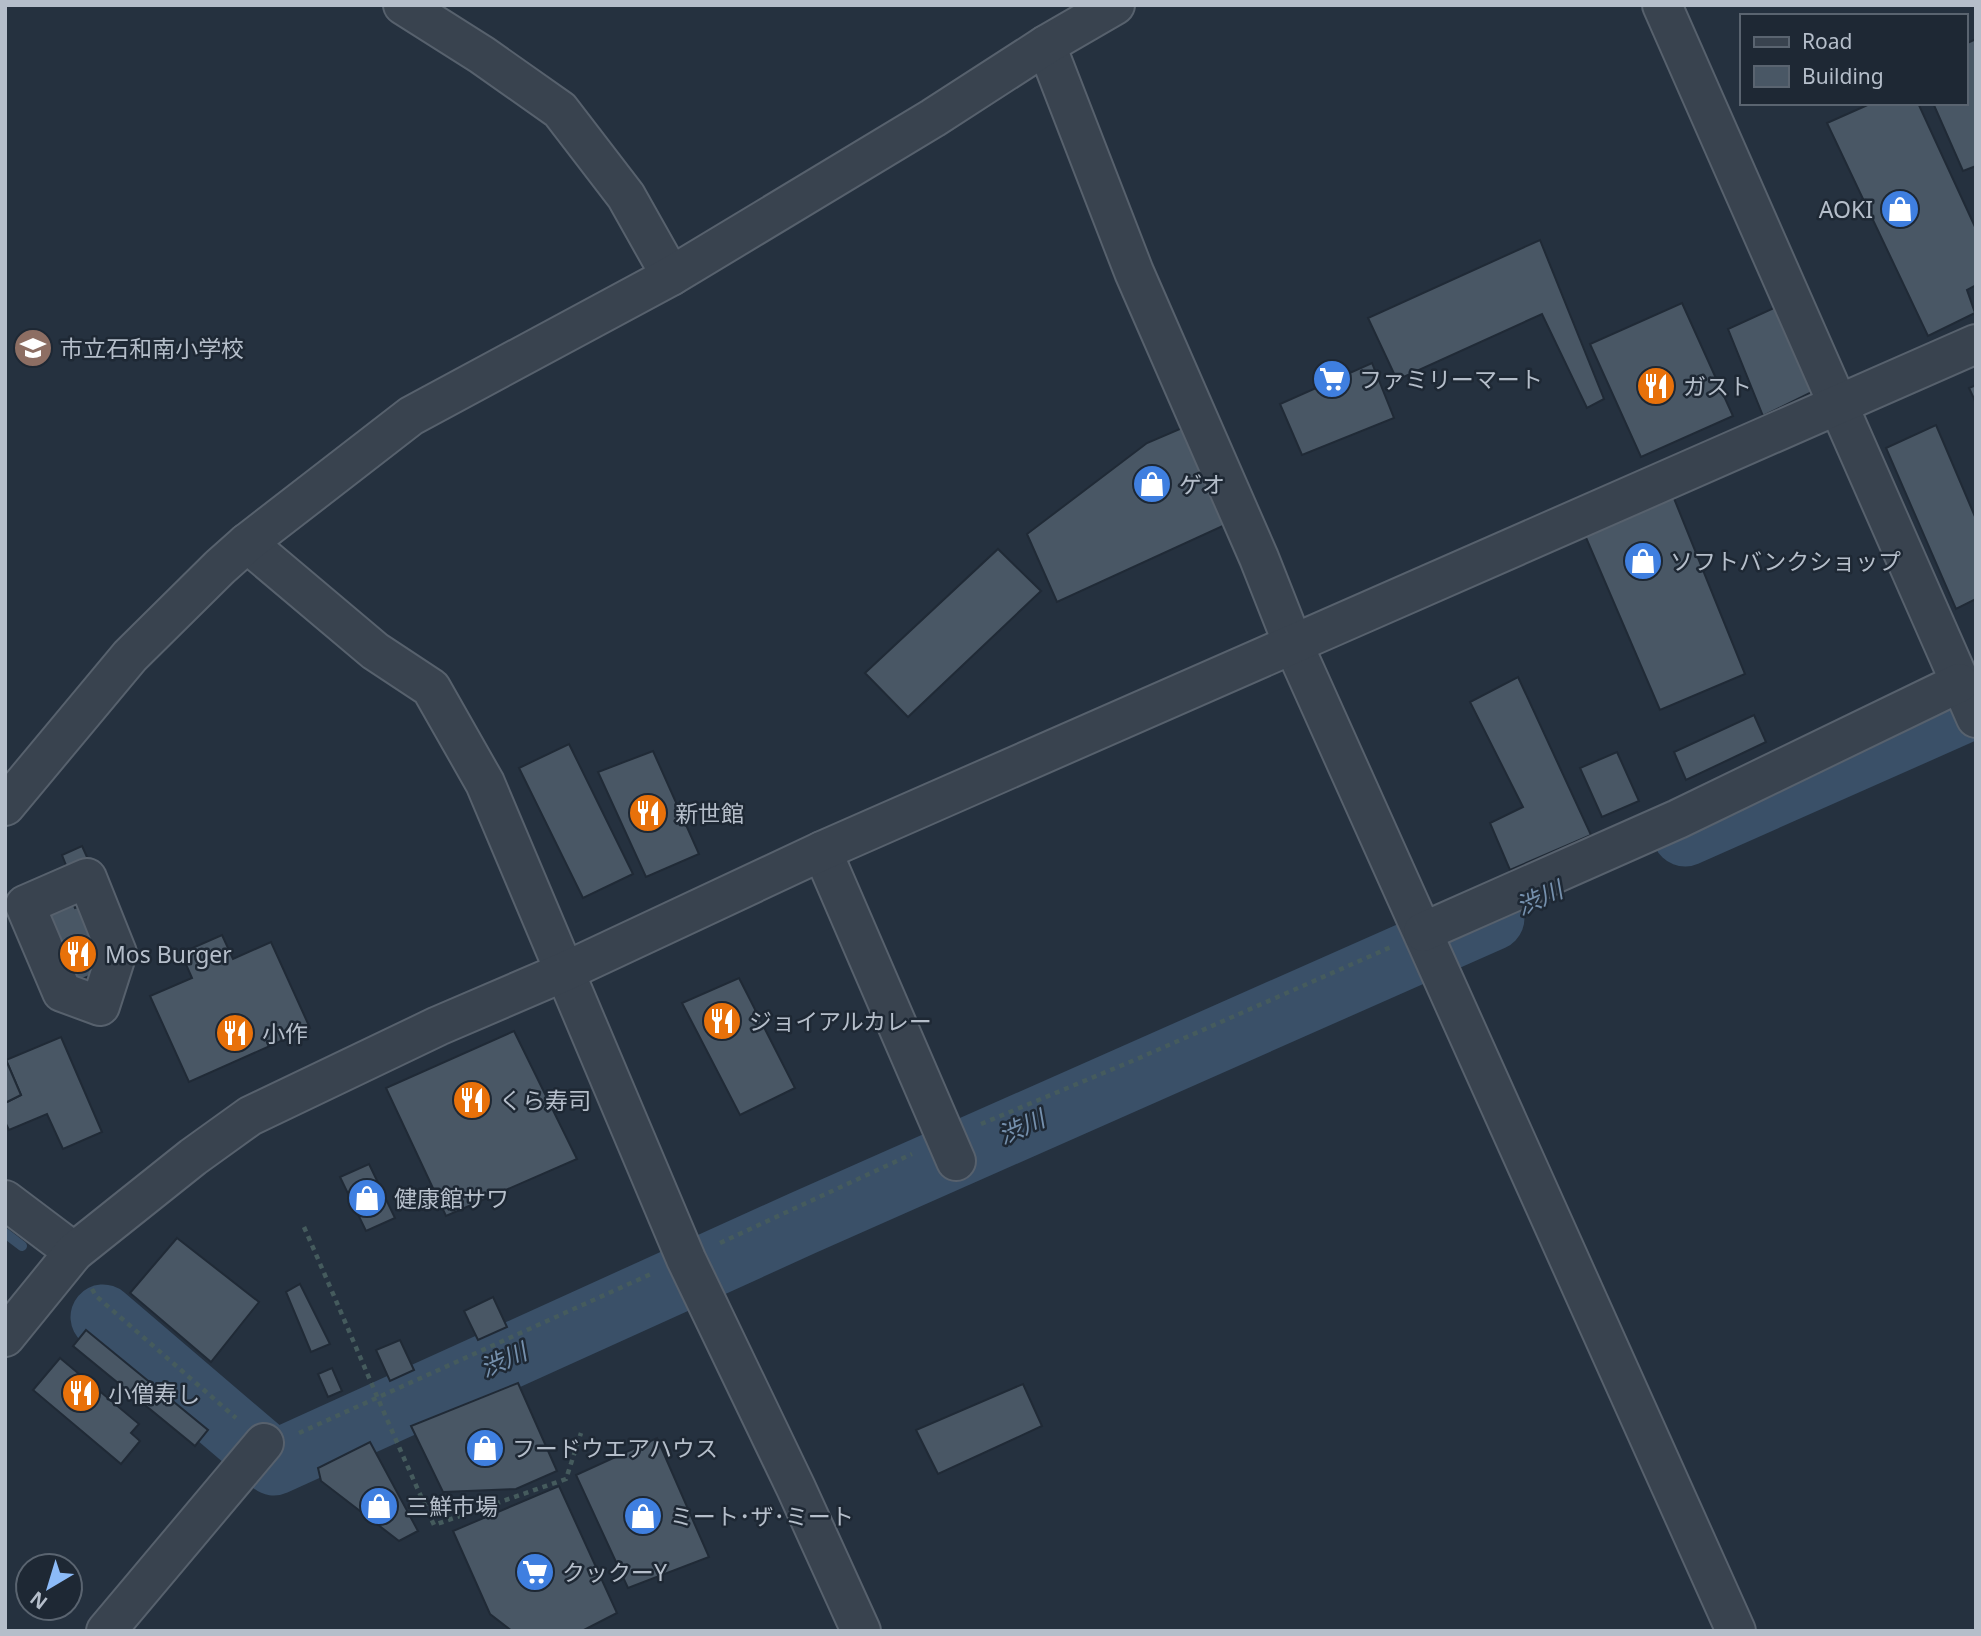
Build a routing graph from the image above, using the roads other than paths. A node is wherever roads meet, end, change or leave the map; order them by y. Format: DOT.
graph roads {
  1 [pos="403,5"];
  2 [pos="1115,5"];
  3 [pos="1662,5"];
  4 [pos="1046,45"];
  5 [pos="671,276"];
  6 [pos="1976,344"];
  7 [pos="1837,404"];
  8 [pos="247,543"];
  9 [pos="1293,644"];
  10 [pos="1968,703"];
  11 [pos="5,806"];
  12 [pos="822,851"];
  13 [pos="1427,942"];
  14 [pos="566,971"];
  15 [pos="950,1148"];
  16 [pos="5,1200"];
  17 [pos="74,1252"];
  18 [pos="5,1338"];
  19 [pos="260,1449"];
  20 [pos="119,1626"];
  21 [pos="861,1631"];
  22 [pos="1736,1631"];
  1 -- 5 [label="street"];
  2 -- 4 [label="street"];
  3 -- 7 [label="street"];
  4 -- 5 [label="street"];
  4 -- 9 [label="street"];
  5 -- 8 [label="street"];
  6 -- 7 [label="street"];
  7 -- 9 [label="street"];
  7 -- 10 [label="street"];
  8 -- 11 [label="street"];
  8 -- 14 [label="street"];
  9 -- 12 [label="street"];
  9 -- 13 [label="street"];
  10 -- 13 [label="street"];
  12 -- 14 [label="street"];
  12 -- 15 [label="street"];
  13 -- 22 [label="street"];
  14 -- 17 [label="street"];
  14 -- 21 [label="street"];
  16 -- 17 [label="street"];
  17 -- 18 [label="street"];
  19 -- 20 [label="street"];
}
